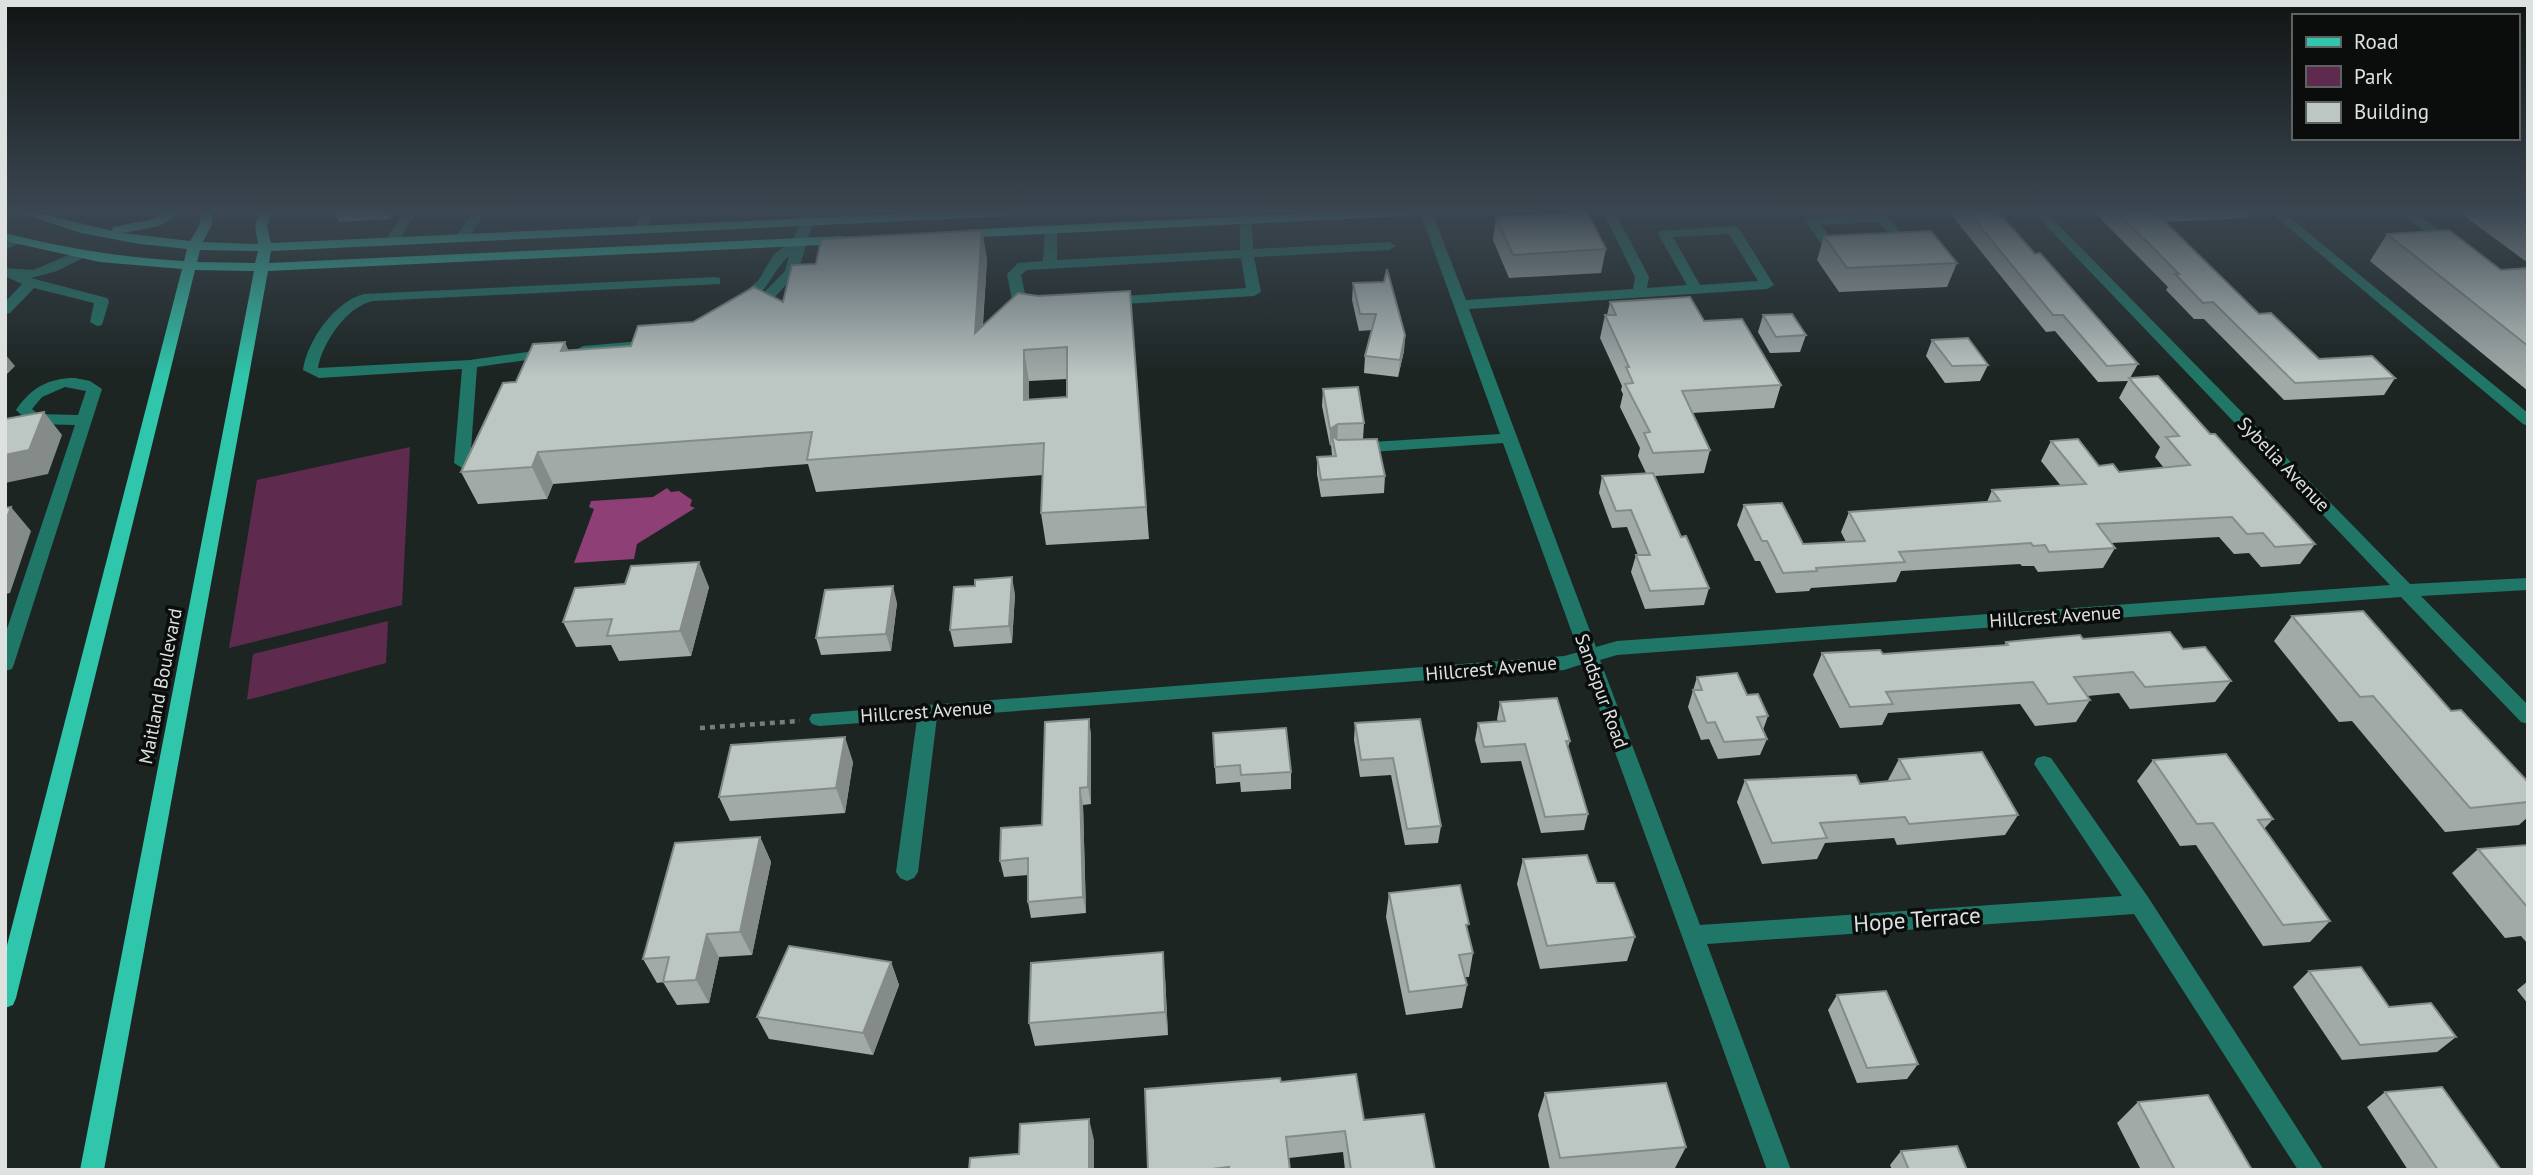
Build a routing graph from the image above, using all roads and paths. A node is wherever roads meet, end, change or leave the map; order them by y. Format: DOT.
graph roads {
  1 [pos="58,267"];
  2 [pos="190,267"];
  3 [pos="261,267"];
  4 [pos="265,267"];
  5 [pos="773,267"];
  6 [pos="792,267"];
  7 [pos="1022,267"];
  8 [pos="1249,267"];
  9 [pos="1447,267"];
  10 [pos="1637,267"];
  11 [pos="1684,267"];
  12 [pos="1756,267"];
  13 [pos="2092,267"];
  14 [pos="2342,267"];
  15 [pos="18,277"];
  16 [pos="715,281"];
  17 [pos="1696,289"];
  18 [pos="1639,293"];
  19 [pos="1088,302"];
  20 [pos="1047,305"];
  21 [pos="1461,305"];
  22 [pos="5,310"];
  23 [pos="726,310"];
  24 [pos="97,322"];
  25 [pos="736,324"];
  26 [pos="673,342"];
  27 [pos="470,364"];
  28 [pos="83,420"];
  29 [pos="2528,421"];
  30 [pos="1510,438"];
  31 [pos="1336,449"];
  32 [pos="463,463"];
  33 [pos="2528,584"];
  34 [pos="2407,590"];
  35 [pos="1589,655"];
  36 [pos="5,664"];
  37 [pos="928,711"];
  38 [pos="2528,718"];
  39 [pos="819,719"];
  40 [pos="700,728"];
  41 [pos="2044,764"];
  42 [pos="906,872"];
  43 [pos="2140,904"];
  44 [pos="1693,935"];
  45 [pos="5,998"];
  46 [pos="92,1170"];
  47 [pos="1779,1170"];
  48 [pos="2312,1170"];
  1 -- 15 [label="street"];
  2 -- 3 [label="main road"];
  2 -- 45 [label="main road"];
  3 -- 4 [label="main road"];
  3 -- 46 [label="main road, Maitland Boulevard"];
  5 -- 23 [label="street"];
  6 -- 25 [label="street"];
  7 -- 20 [label="street"];
  8 -- 19 [label="street"];
  9 -- 21 [label="street, Sandspur Road"];
  10 -- 18 [label="street"];
  11 -- 17 [label="street"];
  12 -- 17 [label="street"];
  13 -- 34 [label="street, Sybelia Avenue"];
  14 -- 29 [label="street"];
  15 -- 22 [label="street"];
  15 -- 24 [label="street"];
  16 -- 27 [label="street"];
  17 -- 18 [label="street"];
  18 -- 21 [label="street"];
  21 -- 30 [label="street, Sandspur Road"];
  26 -- 27 [label="street"];
  27 -- 32 [label="street"];
  28 -- 36 [label="street"];
  30 -- 31 [label="street"];
  30 -- 35 [label="street, Sandspur Road"];
  33 -- 34 [label="street, Hillcrest Avenue"];
  34 -- 35 [label="street, Hillcrest Avenue"];
  34 -- 38 [label="street, Sybelia Avenue"];
  35 -- 37 [label="street, Hillcrest Avenue"];
  35 -- 44 [label="street, Sandspur Road"];
  37 -- 39 [label="street, Hillcrest Avenue"];
  37 -- 42 [label="street"];
  39 -- 40 [label="path"];
  41 -- 43 [label="street"];
  43 -- 44 [label="street, Hope Terrace"];
  43 -- 48 [label="street"];
  44 -- 47 [label="street, Sandspur Road"];
}
